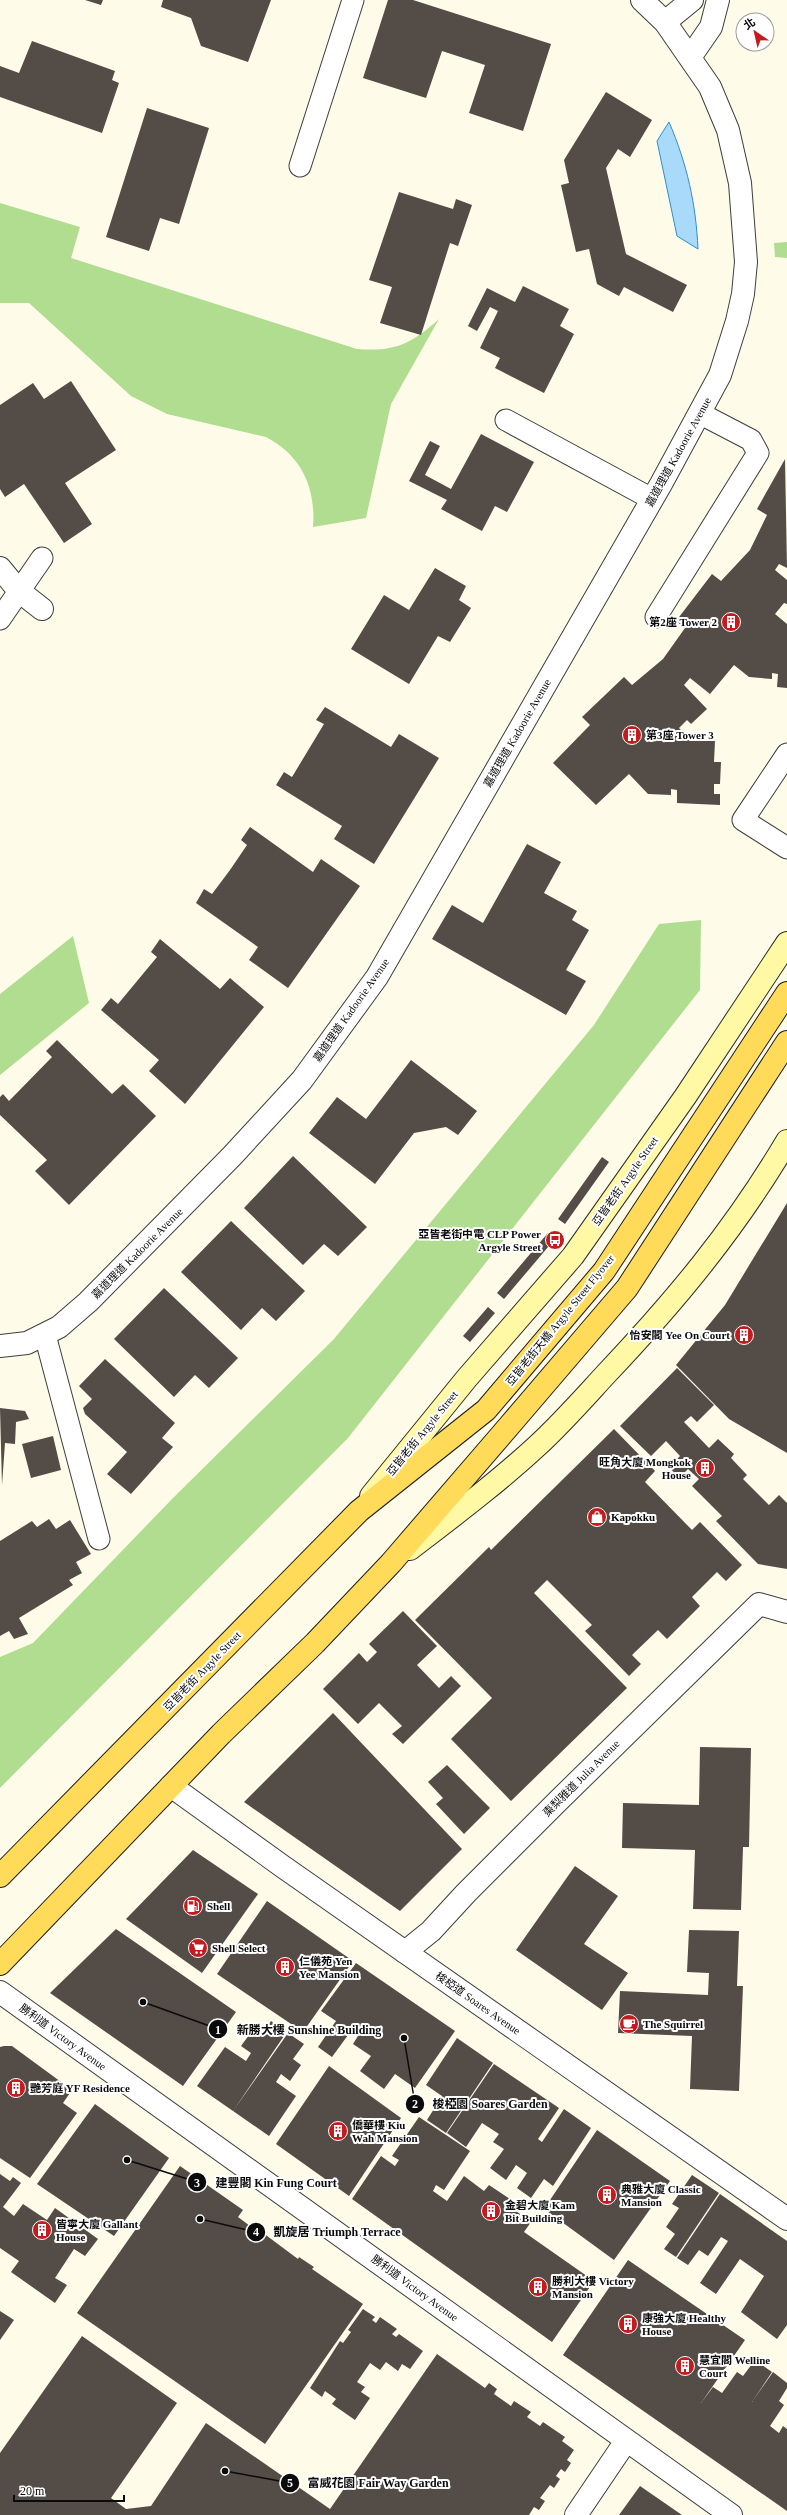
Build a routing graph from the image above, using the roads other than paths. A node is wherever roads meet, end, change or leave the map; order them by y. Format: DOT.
graph roads {
  1 [pos="353,0"];
  2 [pos="642,0"];
  3 [pos="692,0"];
  4 [pos="718,0"];
  5 [pos="665,22"];
  6 [pos="691,56"];
  7 [pos="300,166"];
  8 [pos="701,414"];
  9 [pos="506,420"];
  10 [pos="652,499"];
  11 [pos="42,558"];
  12 [pos="0,568"];
  13 [pos="19,591"];
  14 [pos="42,610"];
  15 [pos="656,617"];
  16 [pos="0,619"];
  17 [pos="787,754"];
  18 [pos="787,848"];
  19 [pos="787,943"];
  20 [pos="787,993"];
  21 [pos="787,1042"];
  22 [pos="787,1141"];
  23 [pos="45,1335"];
  24 [pos="0,1346"];
  25 [pos="359,1510"];
  26 [pos="99,1539"];
  27 [pos="391,1563"];
  28 [pos="787,1612"];
  29 [pos="171,1786"];
  30 [pos="0,1876"];
  31 [pos="405,1952"];
  32 [pos="0,1964"];
  33 [pos="0,1992"];
  34 [pos="787,2219"];
  35 [pos="626,2441"];
  36 [pos="576,2515"];
  37 [pos="731,2515"];
  1 -- 7 [label="lane"];
  2 -- 5 [label="street, 嘉道理道 Kadoorie Avenue"];
  3 -- 5 [label="street"];
  4 -- 6 [label="street"];
  5 -- 6 [label="street, 嘉道理道 Kadoorie Avenue"];
  6 -- 8 [label="street, 嘉道理道 Kadoorie Avenue"];
  8 -- 10 [label="street, 嘉道理道 Kadoorie Avenue"];
  8 -- 15 [label="lane"];
  9 -- 10 [label="lane"];
  10 -- 23 [label="street, 嘉道理道 Kadoorie Avenue"];
  11 -- 13 [label="lane"];
  12 -- 13 [label="street"];
  13 -- 14 [label="street"];
  13 -- 16 [label="lane"];
  17 -- 18 [label="lane"];
  19 -- 25 [label="main road, 亞皆老街 Argyle Street"];
  20 -- 25 [label="main road, 亞皆老街天橋 Argyle Street Flyover"];
  21 -- 27 [label="main road"];
  22 -- 27 [label="main road"];
  23 -- 24 [label="street, 嘉道理道 Kadoorie Avenue"];
  23 -- 26 [label="lane"];
  25 -- 30 [label="main road, 亞皆老街 Argyle Street"];
  27 -- 29 [label="main road"];
  28 -- 31 [label="street, 棗梨雅道 Julia Avenue"];
  29 -- 31 [label="street, 梭椏道 Soares Avenue"];
  29 -- 32 [label="main road"];
  31 -- 34 [label="street, 梭椏道 Soares Avenue"];
  33 -- 35 [label="street, 勝利道 Victory Avenue"];
  35 -- 36 [label="street"];
  35 -- 37 [label="street, 勝利道 Victory Avenue"];
}
